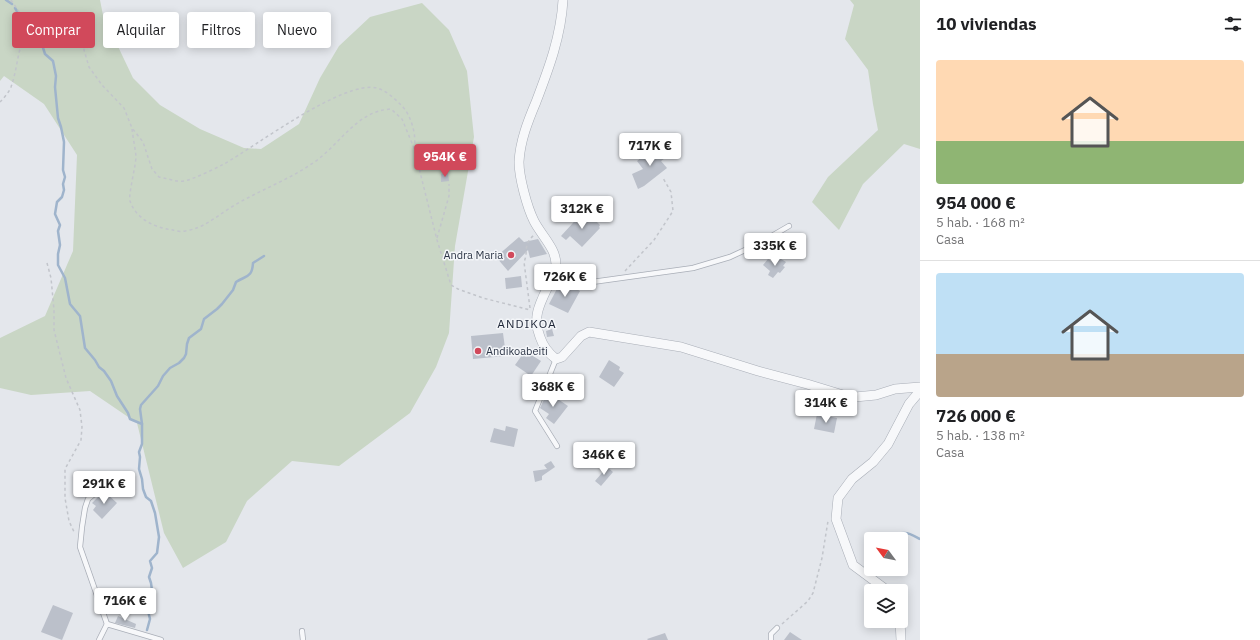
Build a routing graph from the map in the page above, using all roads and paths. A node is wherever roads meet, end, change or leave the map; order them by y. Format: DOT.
graph roads {
  1 [pos="11,0"];
  2 [pos="564,0"];
  3 [pos="18,12"];
  4 [pos="20,48"];
  5 [pos="84,48"];
  6 [pos="0,102"];
  7 [pos="132,128"];
  8 [pos="414,148"];
  9 [pos="663,178"];
  10 [pos="449,184"];
  11 [pos="789,226"];
  12 [pos="540,230"];
  13 [pos="437,240"];
  14 [pos="47,263"];
  15 [pos="619,274"];
  16 [pos="554,275"];
  17 [pos="556,359"];
  18 [pos="920,387"];
  19 [pos="920,392"];
  20 [pos="557,446"];
  21 [pos="104,486"];
  22 [pos="830,517"];
  23 [pos="75,534"];
  24 [pos="879,584"];
  25 [pos="107,624"];
  26 [pos="777,628"];
  27 [pos="901,628"];
  28 [pos="302,631"];
  29 [pos="99,640"];
  30 [pos="161,640"];
  31 [pos="303,640"];
  32 [pos="770,640"];
  33 [pos="902,640"];
  1 -- 3 [label="path"];
  2 -- 12 [label="street"];
  4 -- 6 [label="path"];
  5 -- 7 [label="path"];
  7 -- 8 [label="path"];
  7 -- 8 [label="path"];
  8 -- 13 [label="path"];
  9 -- 15 [label="path"];
  10 -- 13 [label="path"];
  11 -- 16 [label="lane"];
  12 -- 13 [label="path"];
  12 -- 16 [label="street"];
  14 -- 23 [label="path"];
  16 -- 17 [label="street"];
  17 -- 18 [label="street"];
  17 -- 20 [label="lane"];
  19 -- 24 [label="street"];
  21 -- 25 [label="lane"];
  22 -- 26 [label="path"];
  25 -- 29 [label="lane"];
  25 -- 30 [label="lane"];
  26 -- 32 [label="lane"];
  27 -- 33 [label="street"];
  28 -- 31 [label="lane"];
}
